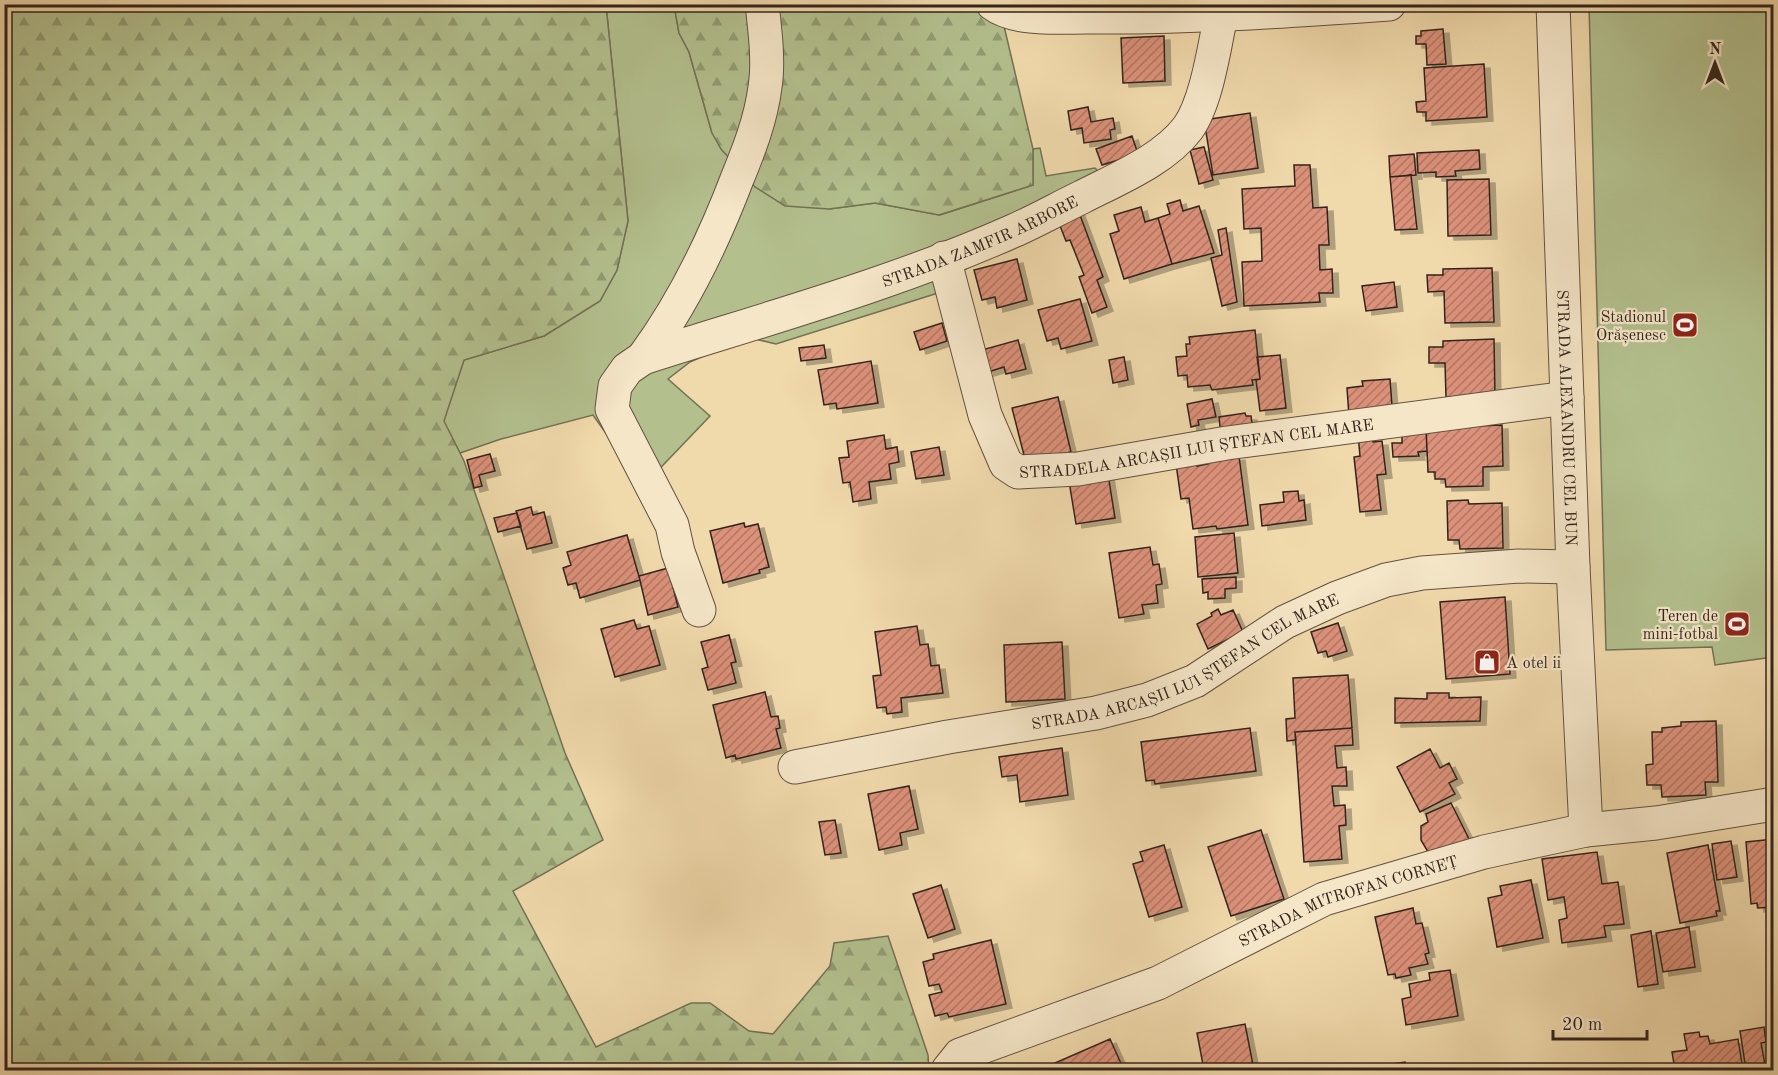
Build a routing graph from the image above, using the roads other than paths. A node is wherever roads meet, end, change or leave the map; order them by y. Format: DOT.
graph roads {
  1 [pos="762,4"];
  2 [pos="993,4"];
  3 [pos="1389,4"];
  4 [pos="1553,4"];
  5 [pos="1221,15"];
  6 [pos="944,258"];
  7 [pos="644,358"];
  8 [pos="1567,398"];
  9 [pos="1573,567"];
  10 [pos="699,610"];
  11 [pos="795,767"];
  12 [pos="1773,804"];
  13 [pos="1586,830"];
  14 [pos="948,1071"];
  1 -- 7 [label="street"];
  2 -- 5 [label="street"];
  3 -- 5 [label="street"];
  4 -- 8 [label="street, STRADA ALEXANDRU CEL BUN"];
  5 -- 6 [label="street, STRADA ZAMFIR ARBORE"];
  6 -- 7 [label="street, STRADA ZAMFIR ARBORE"];
  6 -- 8 [label="street, STRADELA ARCAȘII LUI ȘTEFAN CEL MARE"];
  7 -- 10 [label="street"];
  8 -- 9 [label="street, STRADA ALEXANDRU CEL BUN"];
  9 -- 11 [label="street, STRADA ARCAȘII LUI ȘTEFAN CEL MARE"];
  9 -- 13 [label="street, STRADA ALEXANDRU CEL BUN"];
  12 -- 13 [label="street, STRADA MITROFAN CORNEȚ"];
  13 -- 14 [label="street, STRADA MITROFAN CORNEȚ"];
}
